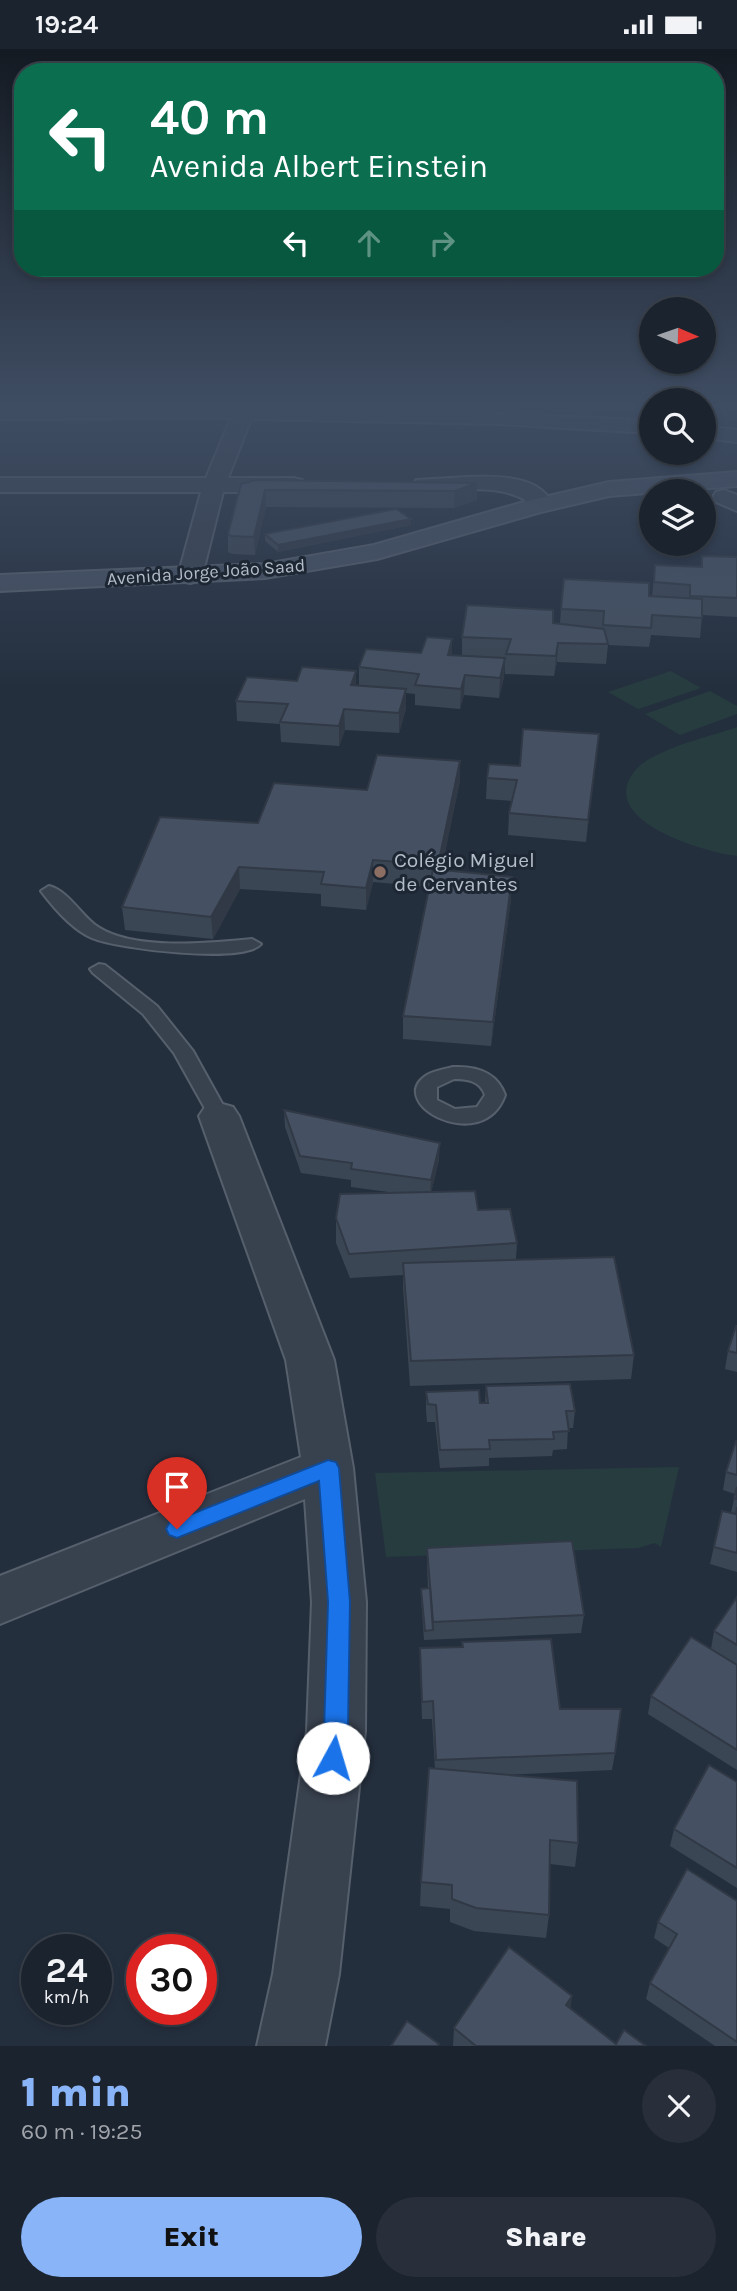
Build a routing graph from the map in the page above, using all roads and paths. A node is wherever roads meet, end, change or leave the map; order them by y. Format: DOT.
graph roads {
  1 [pos="210,501"];
  2 [pos="536,501"];
  3 [pos="556,501"];
  4 [pos="535,506"];
  5 [pos="639,507"];
  6 [pos="619,510"];
  7 [pos="190,576"];
  8 [pos="0,583"];
  9 [pos="298,590"];
  10 [pos="247,596"];
  11 [pos="49,891"];
  12 [pos="252,944"];
  13 [pos="99,969"];
  14 [pos="219,1116"];
  15 [pos="328,1468"];
  16 [pos="0,1600"];
  17 [pos="291,2046"];
  1 -- 7 [label="street"];
  2 -- 4 [label="street"];
  3 -- 4 [label="main road, Avenida Jorge João Saad"];
  4 -- 7 [label="main road, Avenida Jorge João Saad"];
  5 -- 6 [label="main road"];
  7 -- 8 [label="main road, Avenida Jorge João Saad"];
  9 -- 10 [label="main road, Avenida Jorge João Saad"];
  11 -- 12 [label="lane"];
  13 -- 14 [label="lane"];
  14 -- 15 [label="street"];
  15 -- 16 [label="street"];
  15 -- 17 [label="street"];
}
